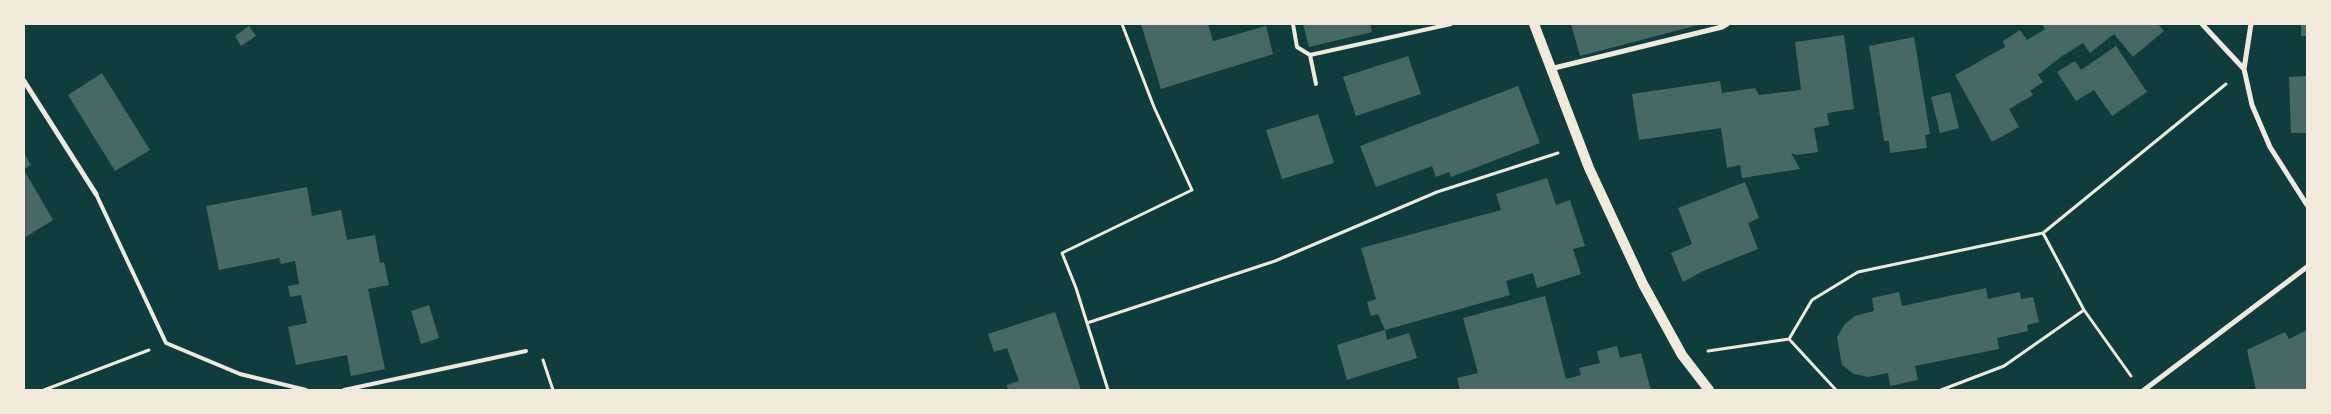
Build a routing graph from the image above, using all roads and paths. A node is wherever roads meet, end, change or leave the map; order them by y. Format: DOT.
graph roads {
  1 [pos="1122,24"];
  2 [pos="1293,24"];
  3 [pos="1451,24"];
  4 [pos="1534,24"];
  5 [pos="1727,24"];
  6 [pos="2202,24"];
  7 [pos="2250,24"];
  8 [pos="1310,55"];
  9 [pos="1550,69"];
  10 [pos="2244,69"];
  11 [pos="24,81"];
  12 [pos="1316,84"];
  13 [pos="1580,145"];
  14 [pos="96,194"];
  15 [pos="2307,205"];
  16 [pos="2043,233"];
  17 [pos="2307,267"];
  18 [pos="2084,310"];
  19 [pos="1087,323"];
  20 [pos="1789,339"];
  21 [pos="166,343"];
  22 [pos="526,351"];
  23 [pos="1682,355"];
  24 [pos="2136,382"];
  25 [pos="44,390"];
  26 [pos="306,390"];
  27 [pos="344,390"];
  28 [pos="553,390"];
  29 [pos="1108,390"];
  30 [pos="1709,390"];
  31 [pos="1836,390"];
  32 [pos="1941,390"];
  33 [pos="2144,390"];
  1 -- 19 [label="path"];
  2 -- 8 [label="lane"];
  3 -- 8 [label="lane"];
  4 -- 9 [label="main road"];
  5 -- 9 [label="street"];
  6 -- 10 [label="street"];
  7 -- 10 [label="street"];
  8 -- 12 [label="lane"];
  9 -- 13 [label="main road"];
  10 -- 15 [label="street"];
  10 -- 16 [label="path"];
  11 -- 14 [label="street"];
  13 -- 19 [label="path"];
  13 -- 23 [label="main road"];
  14 -- 21 [label="lane"];
  16 -- 18 [label="path"];
  16 -- 20 [label="path"];
  17 -- 33 [label="street"];
  18 -- 24 [label="path"];
  18 -- 32 [label="path"];
  19 -- 29 [label="path"];
  20 -- 23 [label="path"];
  20 -- 31 [label="path"];
  21 -- 25 [label="path"];
  21 -- 26 [label="lane"];
  22 -- 27 [label="lane"];
  22 -- 28 [label="path"];
  23 -- 30 [label="main road"];
}
